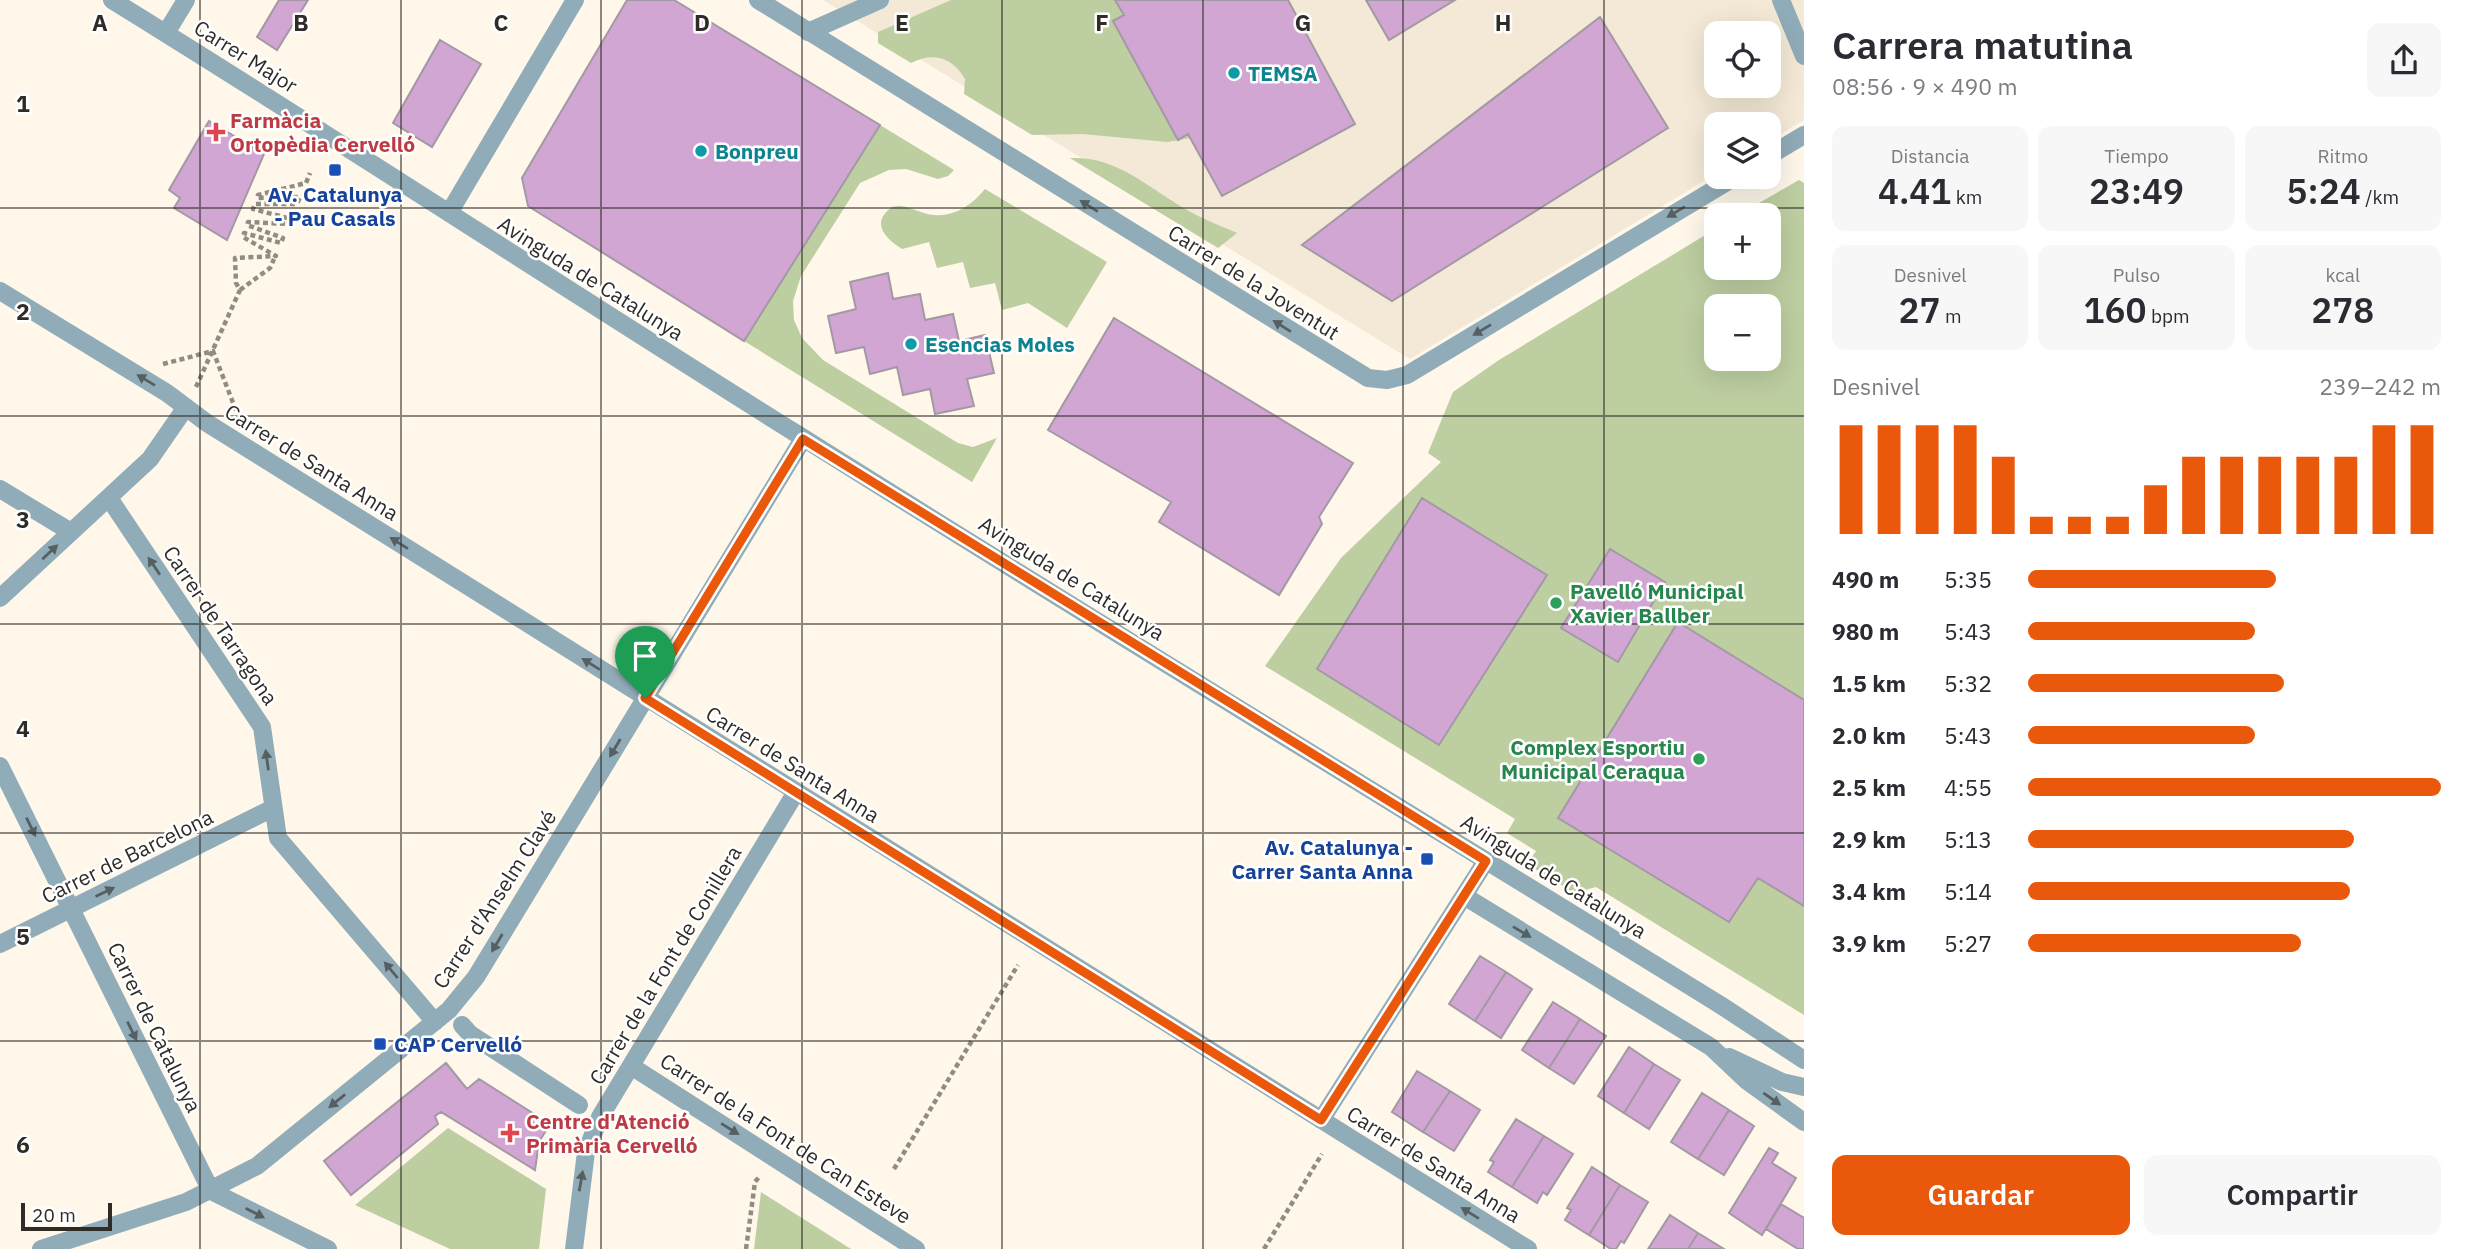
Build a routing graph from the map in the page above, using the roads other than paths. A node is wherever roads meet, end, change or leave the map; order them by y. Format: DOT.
graph roads {
  1 [pos="112,0"];
  2 [pos="186,0"];
  3 [pos="575,0"];
  4 [pos="758,0"];
  5 [pos="880,0"];
  6 [pos="1781,0"];
  7 [pos="808,32"];
  8 [pos="166,33"];
  9 [pos="1804,56"];
  10 [pos="320,128"];
  11 [pos="1804,135"];
  12 [pos="1781,149"];
  13 [pos="1715,189"];
  14 [pos="449,213"];
  15 [pos="0,291"];
  16 [pos="190,400"];
  17 [pos="803,439"];
  18 [pos="0,489"];
  19 [pos="108,498"];
  20 [pos="71,532"];
  21 [pos="0,598"];
  22 [pos="645,698"];
  23 [pos="0,766"];
  24 [pos="796,793"];
  25 [pos="273,808"];
  26 [pos="1486,861"];
  27 [pos="1464,896"];
  28 [pos="71,908"];
  29 [pos="0,944"];
  30 [pos="435,1022"];
  31 [pos="462,1025"];
  32 [pos="1711,1047"];
  33 [pos="1804,1060"];
  34 [pos="631,1066"];
  35 [pos="1804,1087"];
  36 [pos="579,1105"];
  37 [pos="1321,1120"];
  38 [pos="1804,1122"];
  39 [pos="211,1191"];
  40 [pos="41,1249"];
  41 [pos="328,1249"];
  42 [pos="574,1249"];
  43 [pos="916,1249"];
  44 [pos="1528,1249"];
  1 -- 8 [label="street, Carrer Major"];
  2 -- 8 [label="street"];
  3 -- 14 [label="street"];
  4 -- 7 [label="street, Carrer de la Joventut"];
  5 -- 7 [label="street"];
  6 -- 9 [label="street"];
  13 -- 7 [label="street, Carrer de la Joventut, one-way"];
  8 -- 10 [label="street, Carrer Major"];
  10 -- 14 [label="street, Avinguda de Catalunya"];
  11 -- 12 [label="street"];
  14 -- 17 [label="street, Avinguda de Catalunya"];
  16 -- 15 [label="street, Carrer de Santa Anna, one-way"];
  16 -- 19 [label="street"];
  22 -- 16 [label="street, Carrer de Santa Anna, one-way"];
  17 -- 22 [label="street, Carrer d'Anselm Clavé"];
  17 -- 26 [label="street, Avinguda de Catalunya"];
  18 -- 20 [label="street"];
  19 -- 20 [label="street"];
  25 -- 19 [label="street, Carrer de Tarragona, one-way"];
  21 -- 20 [label="street, one-way"];
  22 -- 24 [label="street, Carrer de Santa Anna"];
  22 -- 30 [label="street, Carrer d'Anselm Clavé, one-way"];
  23 -- 28 [label="street, Carrer de Catalunya, one-way"];
  24 -- 34 [label="street, Carrer de la Font de Conillera"];
  24 -- 37 [label="street, Carrer de Santa Anna"];
  28 -- 25 [label="street, Carrer de Barcelona, one-way"];
  30 -- 25 [label="street, Carrer de Tarragona, one-way"];
  26 -- 27 [label="street"];
  26 -- 33 [label="street, Avinguda de Catalunya"];
  27 -- 32 [label="street, one-way"];
  27 -- 37 [label="street"];
  28 -- 29 [label="street, Carrer de Barcelona"];
  28 -- 39 [label="street, Carrer de Catalunya, one-way"];
  30 -- 39 [label="street, Carrer d'Anselm Clavé, one-way"];
  31 -- 36 [label="street"];
  32 -- 35 [label="street"];
  32 -- 38 [label="street, one-way"];
  42 -- 34 [label="street, Carrer de la Font de Conillera, one-way"];
  34 -- 43 [label="street, Carrer de la Font de Can Esteve, one-way"];
  44 -- 37 [label="street, Carrer de Santa Anna, one-way"];
  39 -- 40 [label="street, Carrer d'Anselm Clavé"];
  39 -- 41 [label="street, one-way"];
}
